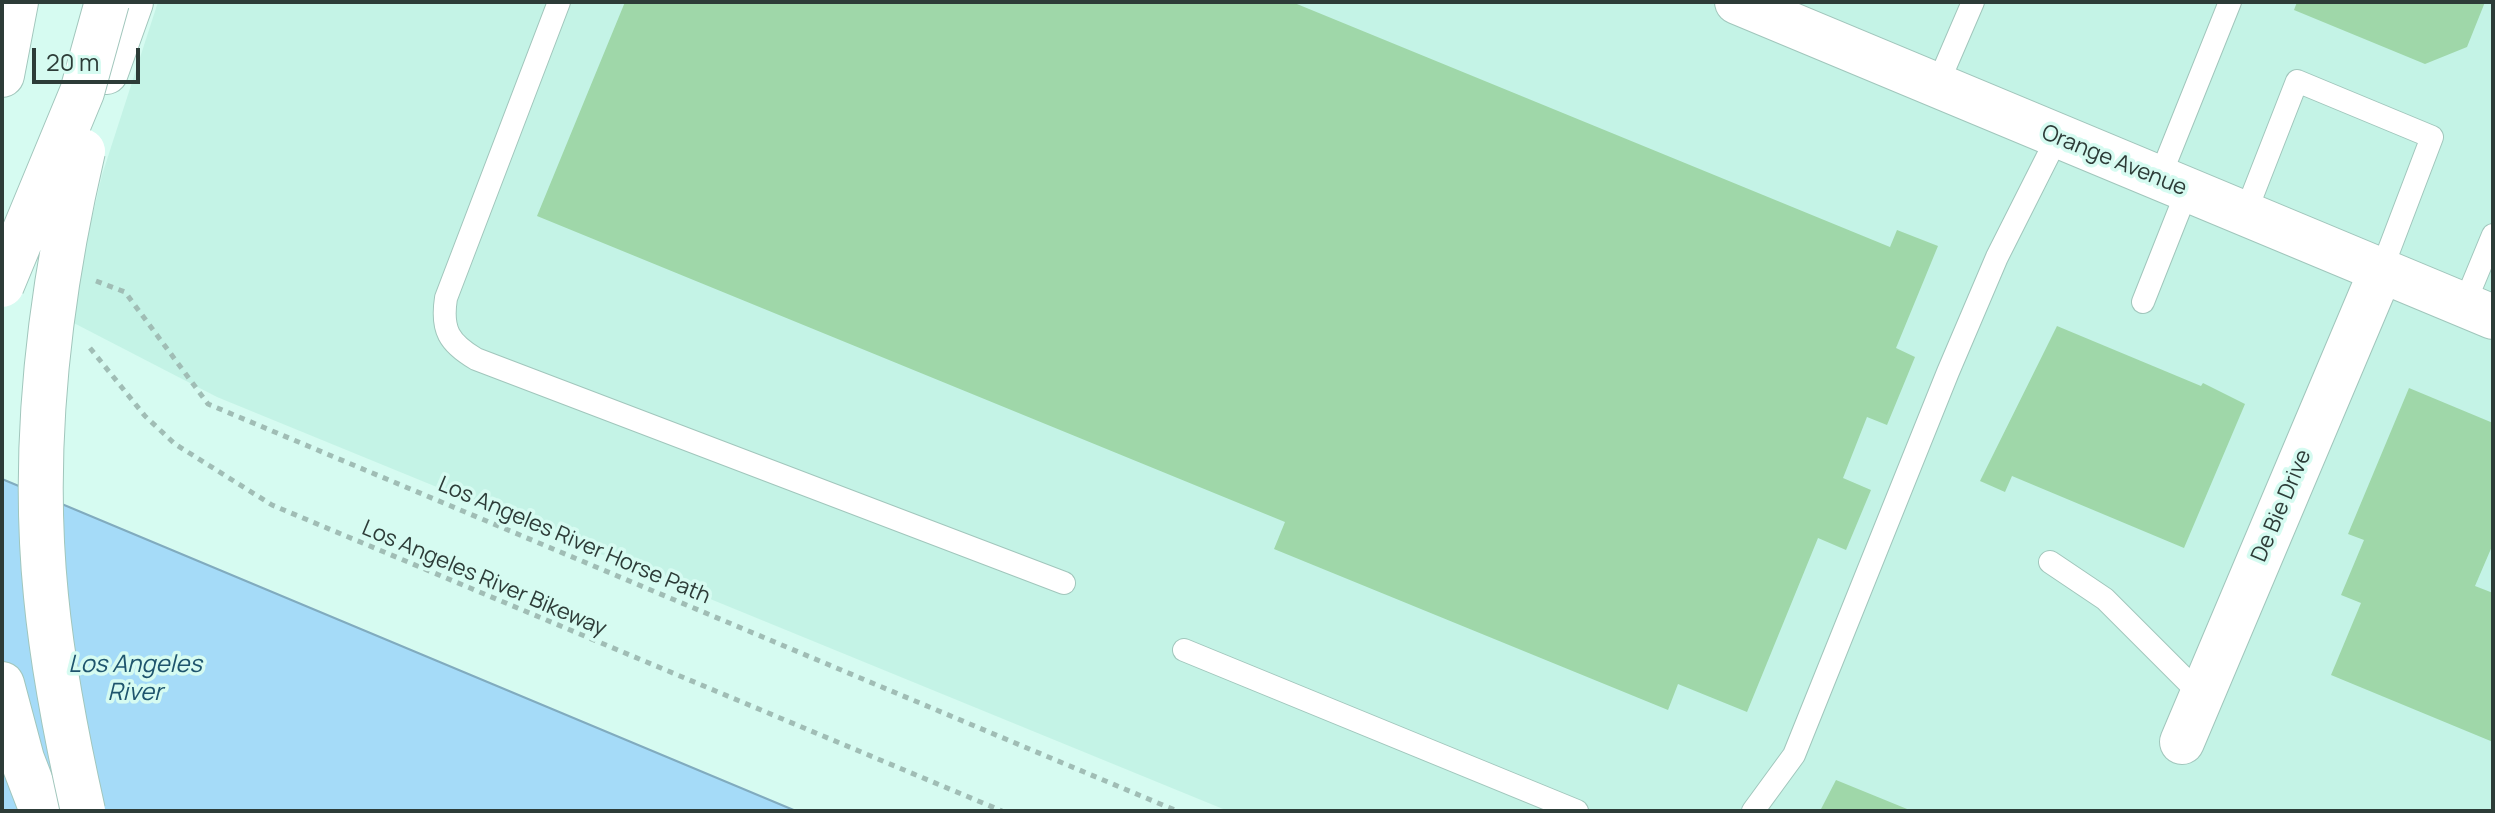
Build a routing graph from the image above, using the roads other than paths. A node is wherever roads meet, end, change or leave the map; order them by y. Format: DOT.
graph roads {
  1 [pos="16,2"];
  2 [pos="107,2"];
  3 [pos="131,2"];
  4 [pos="559,2"];
  5 [pos="1737,2"];
  6 [pos="1973,2"];
  7 [pos="2230,2"];
  8 [pos="2,75"];
  9 [pos="1936,88"];
  10 [pos="2057,138"];
  11 [pos="2173,185"];
  12 [pos="2245,214"];
  13 [pos="2493,235"];
  14 [pos="2381,271"];
  15 [pos="2,285"];
  16 [pos="2143,302"];
  17 [pos="2478,311"];
  18 [pos="2050,562"];
  19 [pos="1064,583"];
  20 [pos="1184,650"];
  21 [pos="2,684"];
  22 [pos="2202,696"];
  23 [pos="2182,742"];
  24 [pos="42,811"];
  25 [pos="83,811"];
  26 [pos="1577,811"];
  27 [pos="1753,811"];
  1 -- 8 [label="main road"];
  2 -- 15 [label="main road, bridge"];
  3 -- 25 [label="main road, bridge"];
  4 -- 19 [label="lane"];
  5 -- 9 [label="main road, Orange Avenue"];
  6 -- 9 [label="lane"];
  7 -- 11 [label="lane"];
  9 -- 10 [label="main road, Orange Avenue"];
  10 -- 11 [label="main road, Orange Avenue"];
  10 -- 27 [label="lane"];
  11 -- 12 [label="main road, Orange Avenue"];
  11 -- 16 [label="lane"];
  12 -- 14 [label="main road, Orange Avenue"];
  12 -- 14 [label="lane"];
  13 -- 17 [label="lane"];
  14 -- 17 [label="main road, Orange Avenue"];
  14 -- 22 [label="main road, De Bie Drive"];
  18 -- 22 [label="lane"];
  20 -- 26 [label="lane"];
  21 -- 24 [label="main road"];
  22 -- 23 [label="main road, De Bie Drive"];
}
